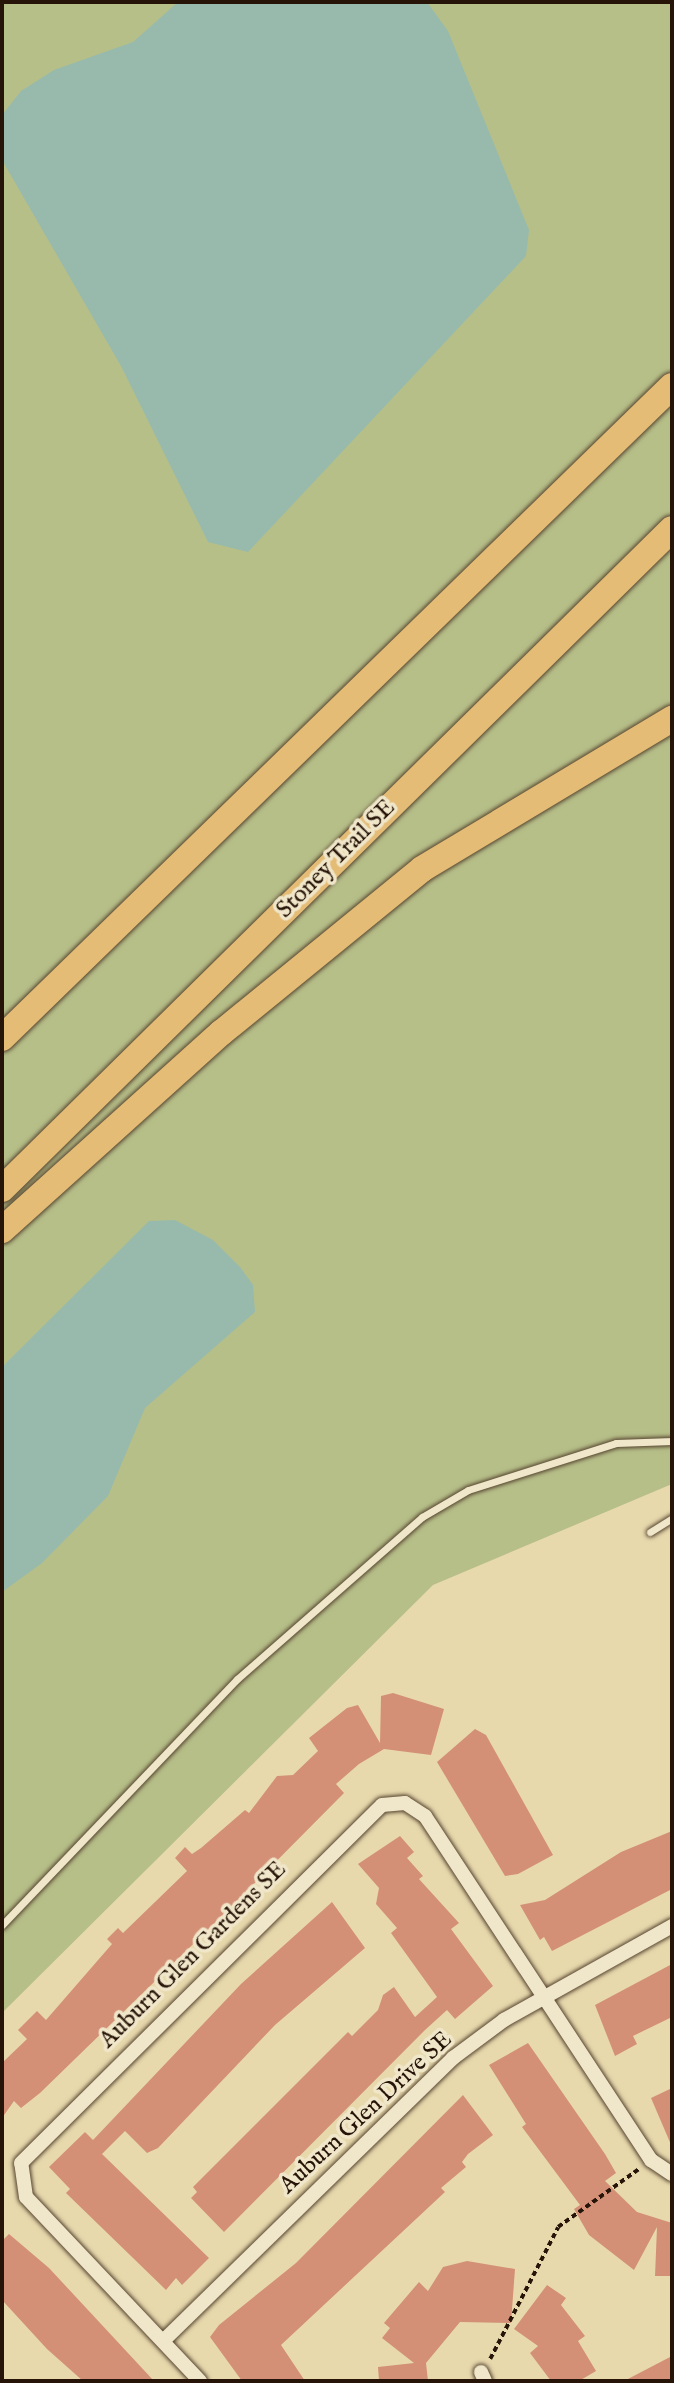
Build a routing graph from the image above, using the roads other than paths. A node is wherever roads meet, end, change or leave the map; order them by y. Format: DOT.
graph roads {
  1 [pos="672,365"];
  2 [pos="672,386"];
  3 [pos="647,411"];
  4 [pos="672,530"];
  5 [pos="672,719"];
  6 [pos="2,1038"];
  7 [pos="2,1189"];
  8 [pos="2,1230"];
  9 [pos="672,1441"];
  10 [pos="672,1518"];
  11 [pos="650,1532"];
  12 [pos="2,1925"];
  13 [pos="672,1926"];
  14 [pos="544,1996"];
  15 [pos="672,2174"];
  16 [pos="164,2340"];
  17 [pos="200,2381"];
  1 -- 3 [label="highway"];
  2 -- 3 [label="highway"];
  3 -- 6 [label="highway"];
  4 -- 7 [label="highway, Stoney Trail SE"];
  5 -- 8 [label="highway"];
  9 -- 12 [label="lane"];
  10 -- 11 [label="lane"];
  13 -- 14 [label="street, Auburn Glen Drive SE"];
  14 -- 15 [label="street"];
  14 -- 16 [label="street, Auburn Glen Drive SE"];
  14 -- 16 [label="street, Auburn Glen Gardens SE"];
  16 -- 17 [label="street"];
}
